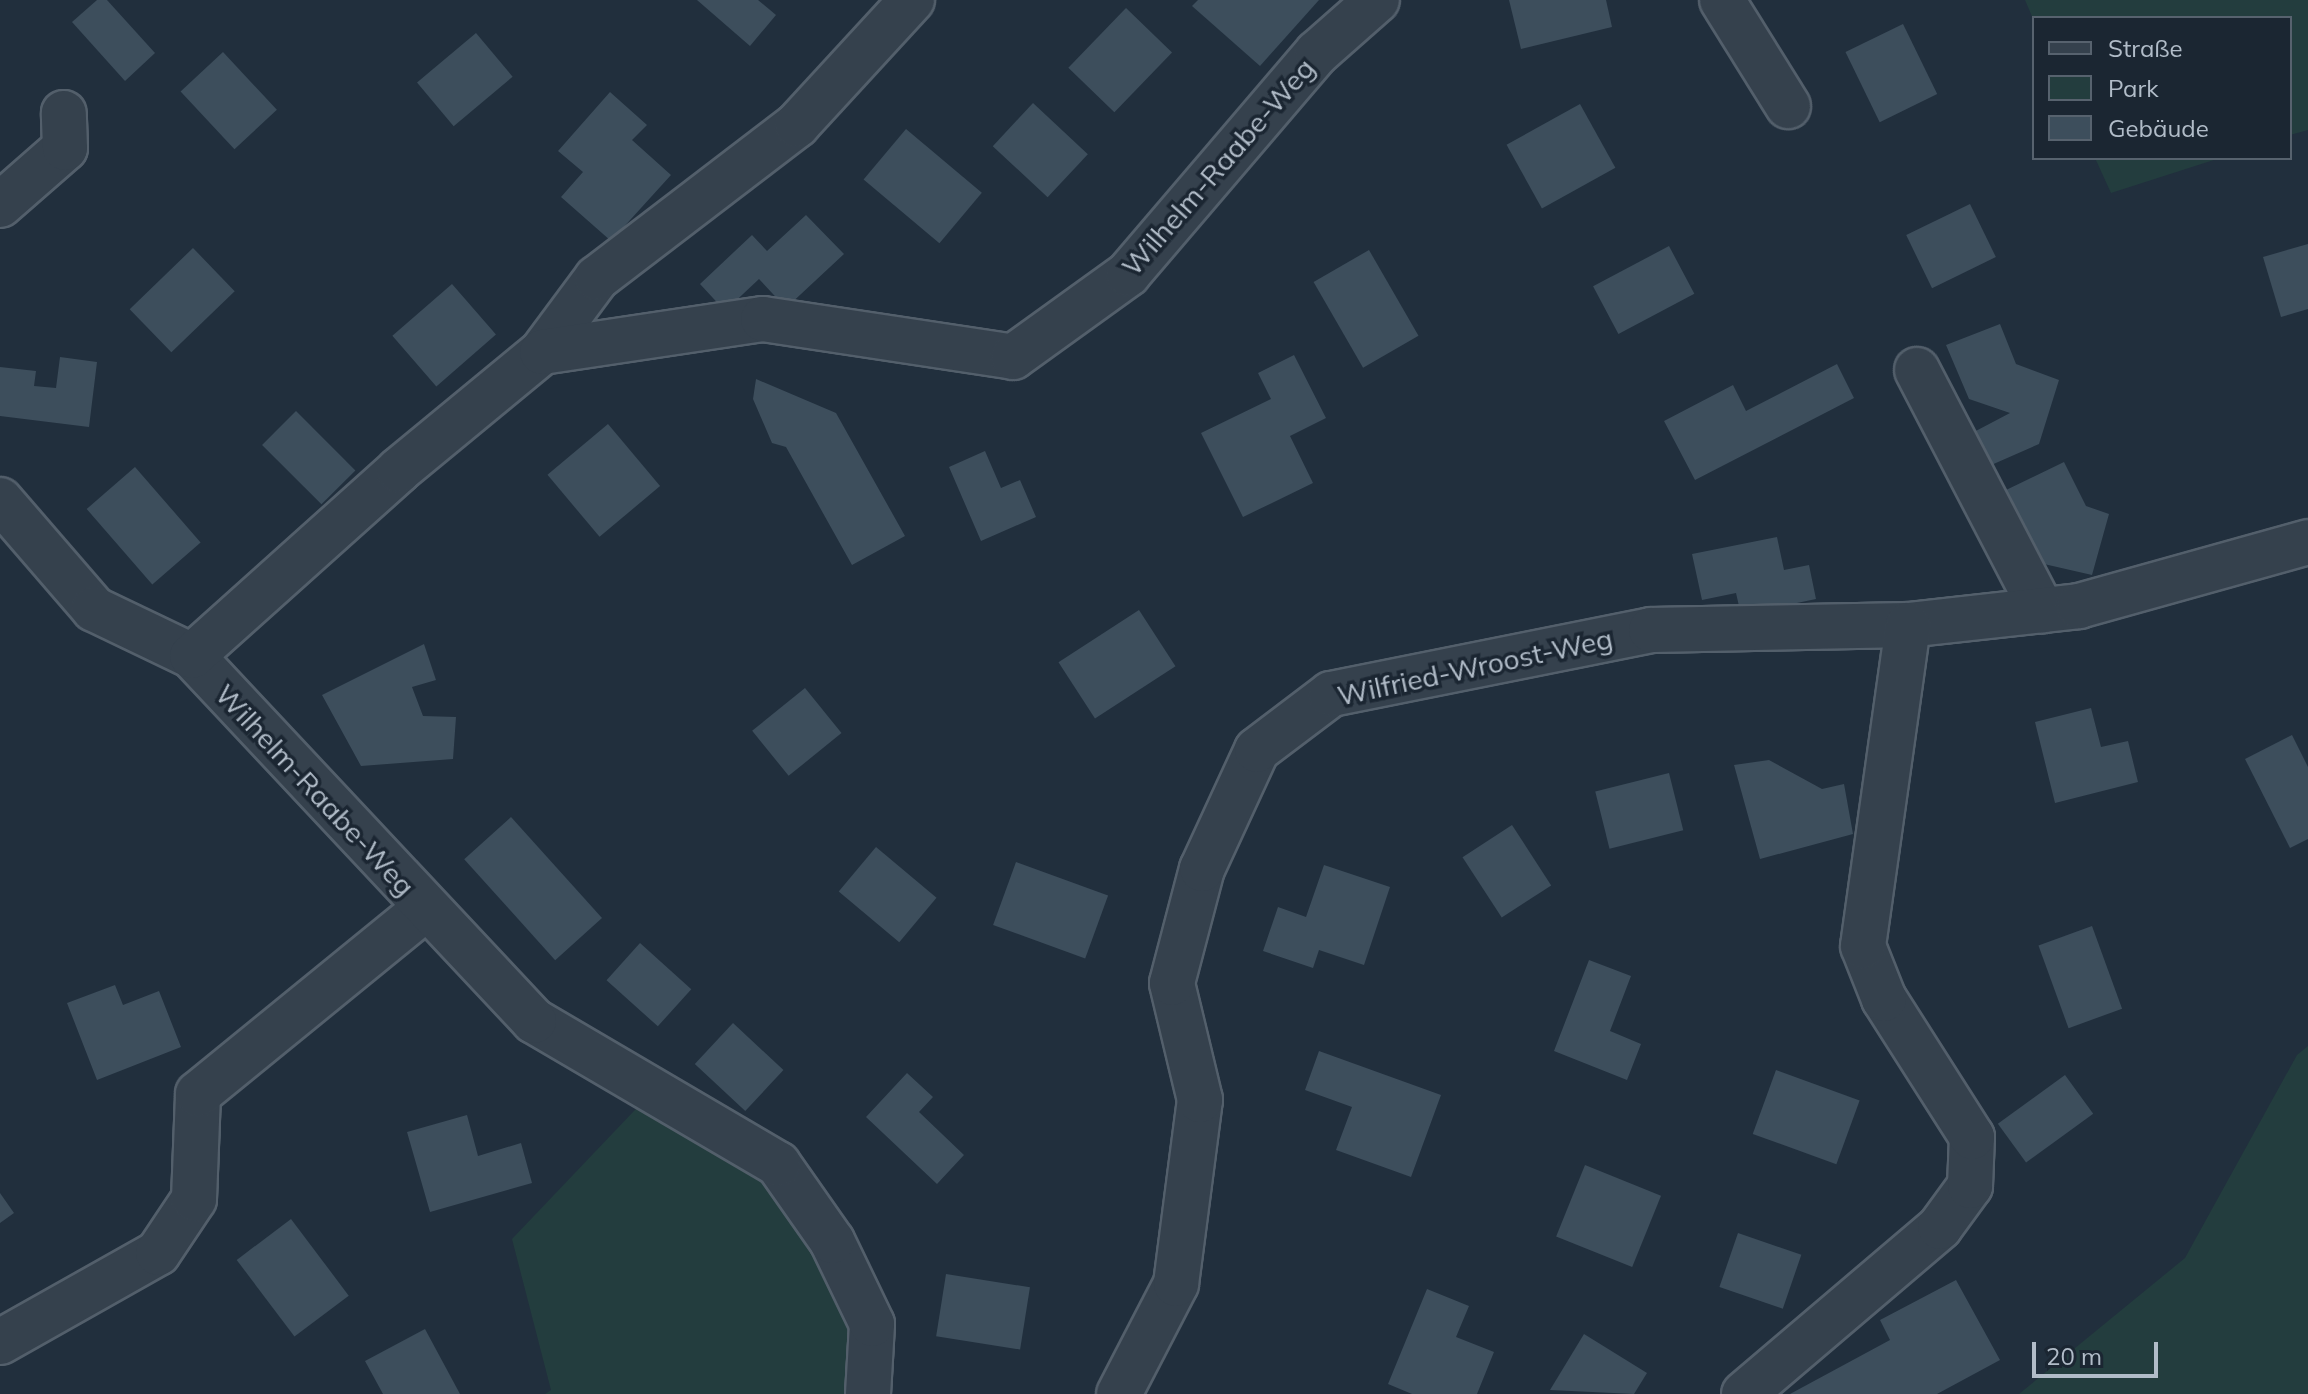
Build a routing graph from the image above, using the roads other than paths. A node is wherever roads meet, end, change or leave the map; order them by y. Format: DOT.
graph roads {
  1 [pos="912,0"];
  2 [pos="1377,0"];
  3 [pos="1722,0"];
  4 [pos="1788,106"];
  5 [pos="64,113"];
  6 [pos="0,205"];
  7 [pos="542,352"];
  8 [pos="1917,370"];
  9 [pos="0,500"];
  10 [pos="2308,542"];
  11 [pos="2042,610"];
  12 [pos="1908,625"];
  13 [pos="192,656"];
  14 [pos="425,909"];
  15 [pos="0,1342"];
  16 [pos="868,1394"];
  17 [pos="1119,1394"];
  18 [pos="1744,1394"];
  1 -- 7 [label="street"];
  2 -- 7 [label="street, Wilhelm-Raabe-Weg"];
  3 -- 4 [label="street"];
  5 -- 6 [label="street"];
  7 -- 13 [label="street"];
  8 -- 11 [label="street"];
  9 -- 13 [label="street, Wilhelm-Raabe-Weg"];
  10 -- 11 [label="street, Wilfried-Wroost-Weg"];
  11 -- 12 [label="street, Wilfried-Wroost-Weg"];
  12 -- 17 [label="street, Wilfried-Wroost-Weg"];
  12 -- 18 [label="street"];
  13 -- 14 [label="street, Wilhelm-Raabe-Weg"];
  14 -- 15 [label="street, Wilhelm-Raabe-Weg"];
  14 -- 16 [label="street"];
}
